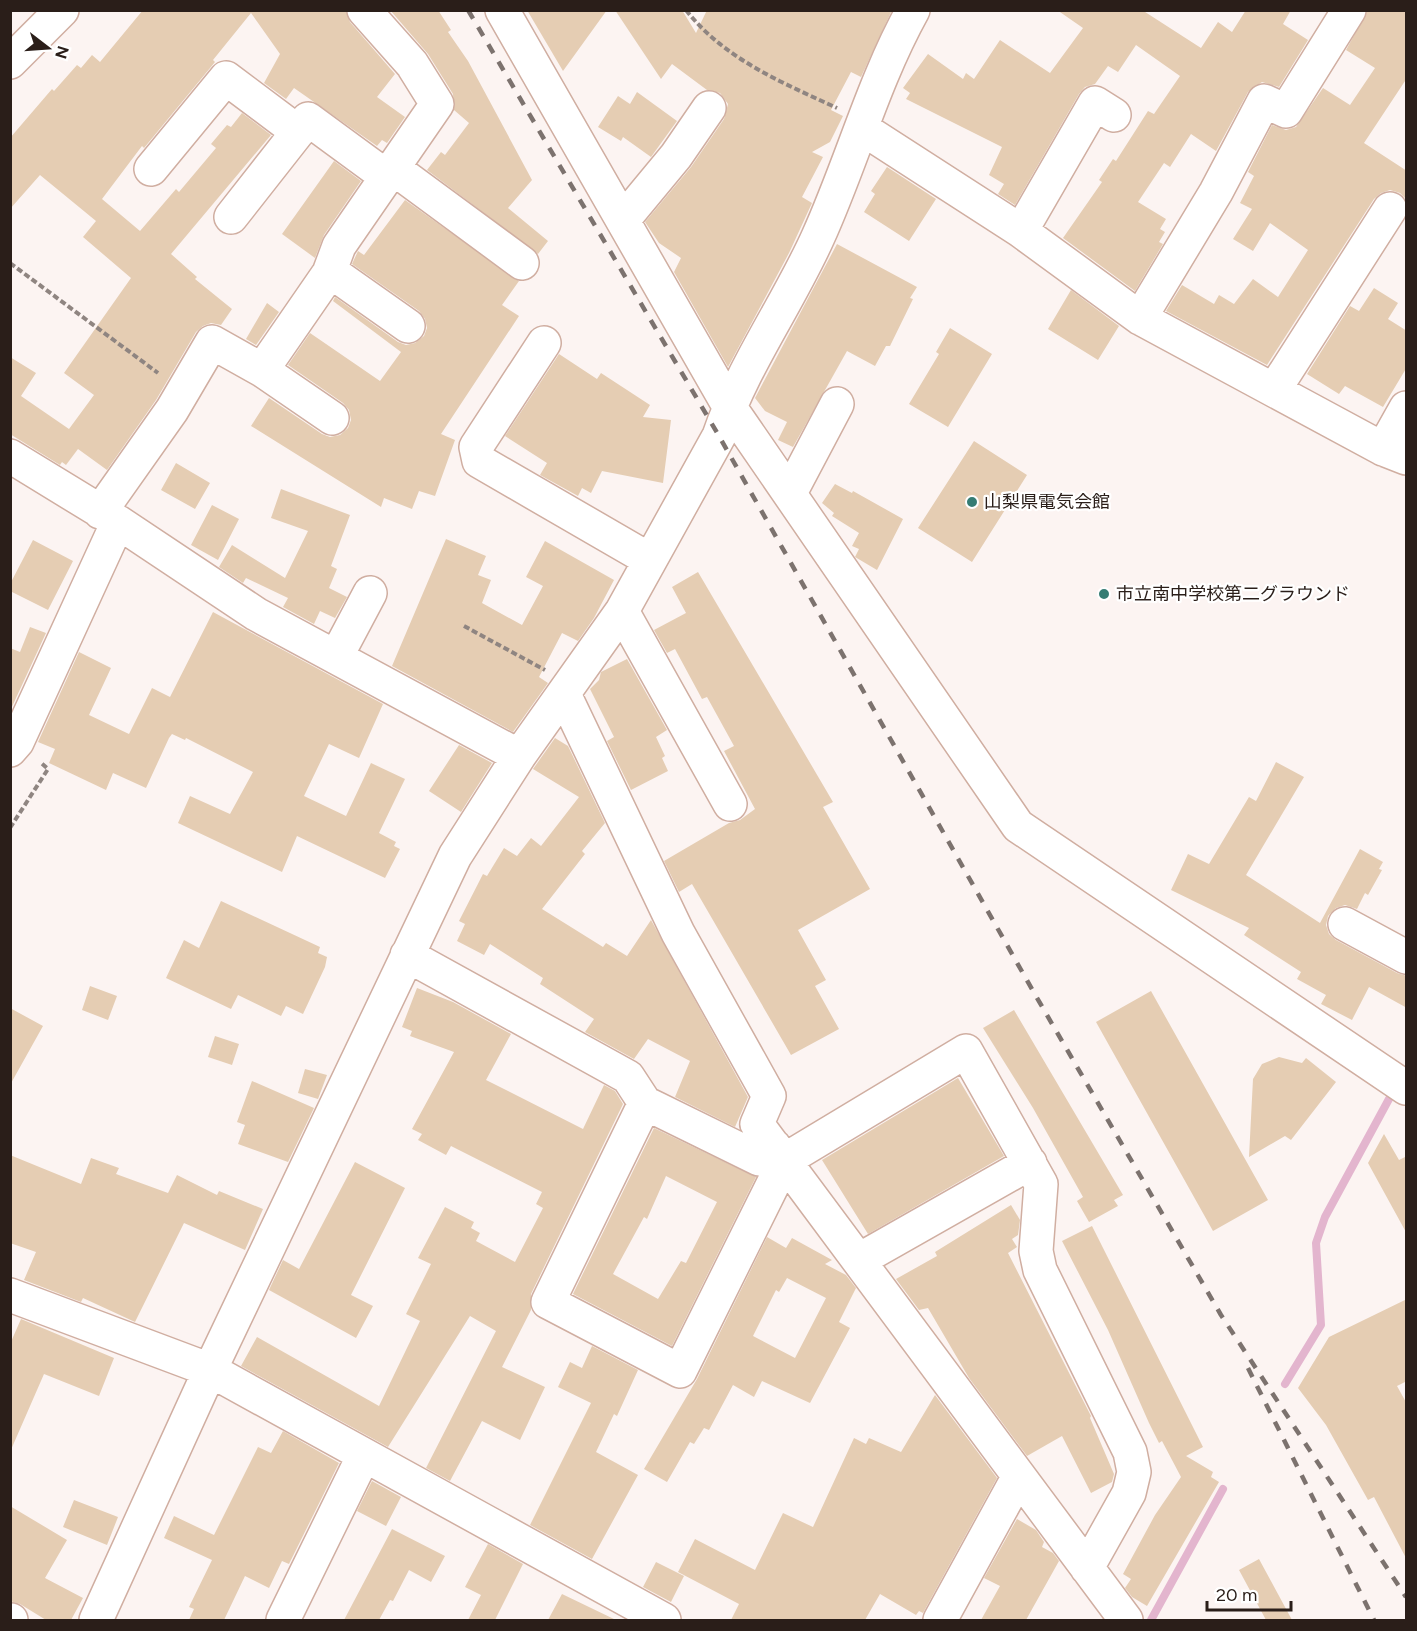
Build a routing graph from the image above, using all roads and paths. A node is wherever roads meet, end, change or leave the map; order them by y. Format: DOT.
graph roads {
  1 [pos="62,10"];
  2 [pos="364,10"];
  3 [pos="502,10"];
  4 [pos="686,10"];
  5 [pos="913,10"];
  6 [pos="1349,10"];
  7 [pos="10,62"];
  8 [pos="709,108"];
  9 [pos="1114,115"];
  10 [pos="864,125"];
  11 [pos="298,132"];
  12 [pos="151,170"];
  13 [pos="390,173"];
  14 [pos="1390,209"];
  15 [pos="231,218"];
  16 [pos="623,220"];
  17 [pos="1021,231"];
  18 [pos="522,262"];
  19 [pos="10,263"];
  20 [pos="330,271"];
  21 [pos="1140,318"];
  22 [pos="408,326"];
  23 [pos="544,343"];
  24 [pos="262,370"];
  25 [pos="1274,390"];
  26 [pos="183,391"];
  27 [pos="837,404"];
  28 [pos="729,406"];
  29 [pos="1407,408"];
  30 [pos="332,418"];
  31 [pos="1395,454"];
  32 [pos="10,456"];
  33 [pos="790,493"];
  34 [pos="109,517"];
  35 [pos="650,560"];
  36 [pos="370,593"];
  37 [pos="622,611"];
  38 [pos="464,626"];
  39 [pos="336,657"];
  40 [pos="567,689"];
  41 [pos="14,746"];
  42 [pos="519,756"];
  43 [pos="730,804"];
  44 [pos="10,828"];
  45 [pos="1346,924"];
  46 [pos="407,956"];
  47 [pos="1407,957"];
  48 [pos="1407,1088"];
  49 [pos="645,1103"];
  50 [pos="779,1153"];
  51 [pos="1030,1163"];
  52 [pos="859,1260"];
  53 [pos="10,1295"];
  54 [pos="210,1370"];
  55 [pos="364,1455"];
  56 [pos="1019,1476"];
  57 [pos="1087,1568"];
  58 [pos="630,1613"];
  59 [pos="96,1620"];
  60 [pos="283,1620"];
  61 [pos="664,1620"];
  62 [pos="940,1620"];
  63 [pos="1126,1620"];
  1 -- 7 [label="street"];
  2 -- 13 [label="street"];
  3 -- 16 [label="street"];
  4 -- 10 [label="path"];
  5 -- 10 [label="street"];
  6 -- 21 [label="street"];
  8 -- 16 [label="street"];
  9 -- 17 [label="street"];
  10 -- 17 [label="street"];
  10 -- 28 [label="street"];
  11 -- 12 [label="street"];
  11 -- 13 [label="street"];
  11 -- 15 [label="street"];
  13 -- 18 [label="street"];
  13 -- 20 [label="street"];
  14 -- 25 [label="street"];
  16 -- 28 [label="street"];
  17 -- 21 [label="street"];
  19 -- 26 [label="path"];
  20 -- 22 [label="street"];
  20 -- 24 [label="street"];
  21 -- 25 [label="street"];
  23 -- 35 [label="street"];
  24 -- 26 [label="street"];
  24 -- 30 [label="street"];
  25 -- 31 [label="street"];
  26 -- 34 [label="street"];
  27 -- 33 [label="street"];
  28 -- 33 [label="street"];
  28 -- 35 [label="street"];
  29 -- 31 [label="street"];
  32 -- 34 [label="street"];
  33 -- 48 [label="street"];
  34 -- 39 [label="street"];
  34 -- 41 [label="street"];
  35 -- 37 [label="street"];
  36 -- 39 [label="street"];
  37 -- 40 [label="street"];
  37 -- 43 [label="street"];
  38 -- 40 [label="path"];
  39 -- 42 [label="street"];
  40 -- 42 [label="street"];
  40 -- 50 [label="street"];
  41 -- 44 [label="path"];
  42 -- 46 [label="street"];
  45 -- 47 [label="street"];
  46 -- 49 [label="street"];
  46 -- 54 [label="street"];
  49 -- 50 [label="street"];
  49 -- 50 [label="street"];
  50 -- 51 [label="street"];
  50 -- 52 [label="street"];
  51 -- 52 [label="street"];
  51 -- 57 [label="street"];
  52 -- 56 [label="street"];
  53 -- 54 [label="street"];
  54 -- 55 [label="street"];
  54 -- 59 [label="street"];
  55 -- 58 [label="street"];
  55 -- 60 [label="street"];
  56 -- 57 [label="street"];
  56 -- 62 [label="street"];
  57 -- 63 [label="street"];
  58 -- 61 [label="street"];
}
